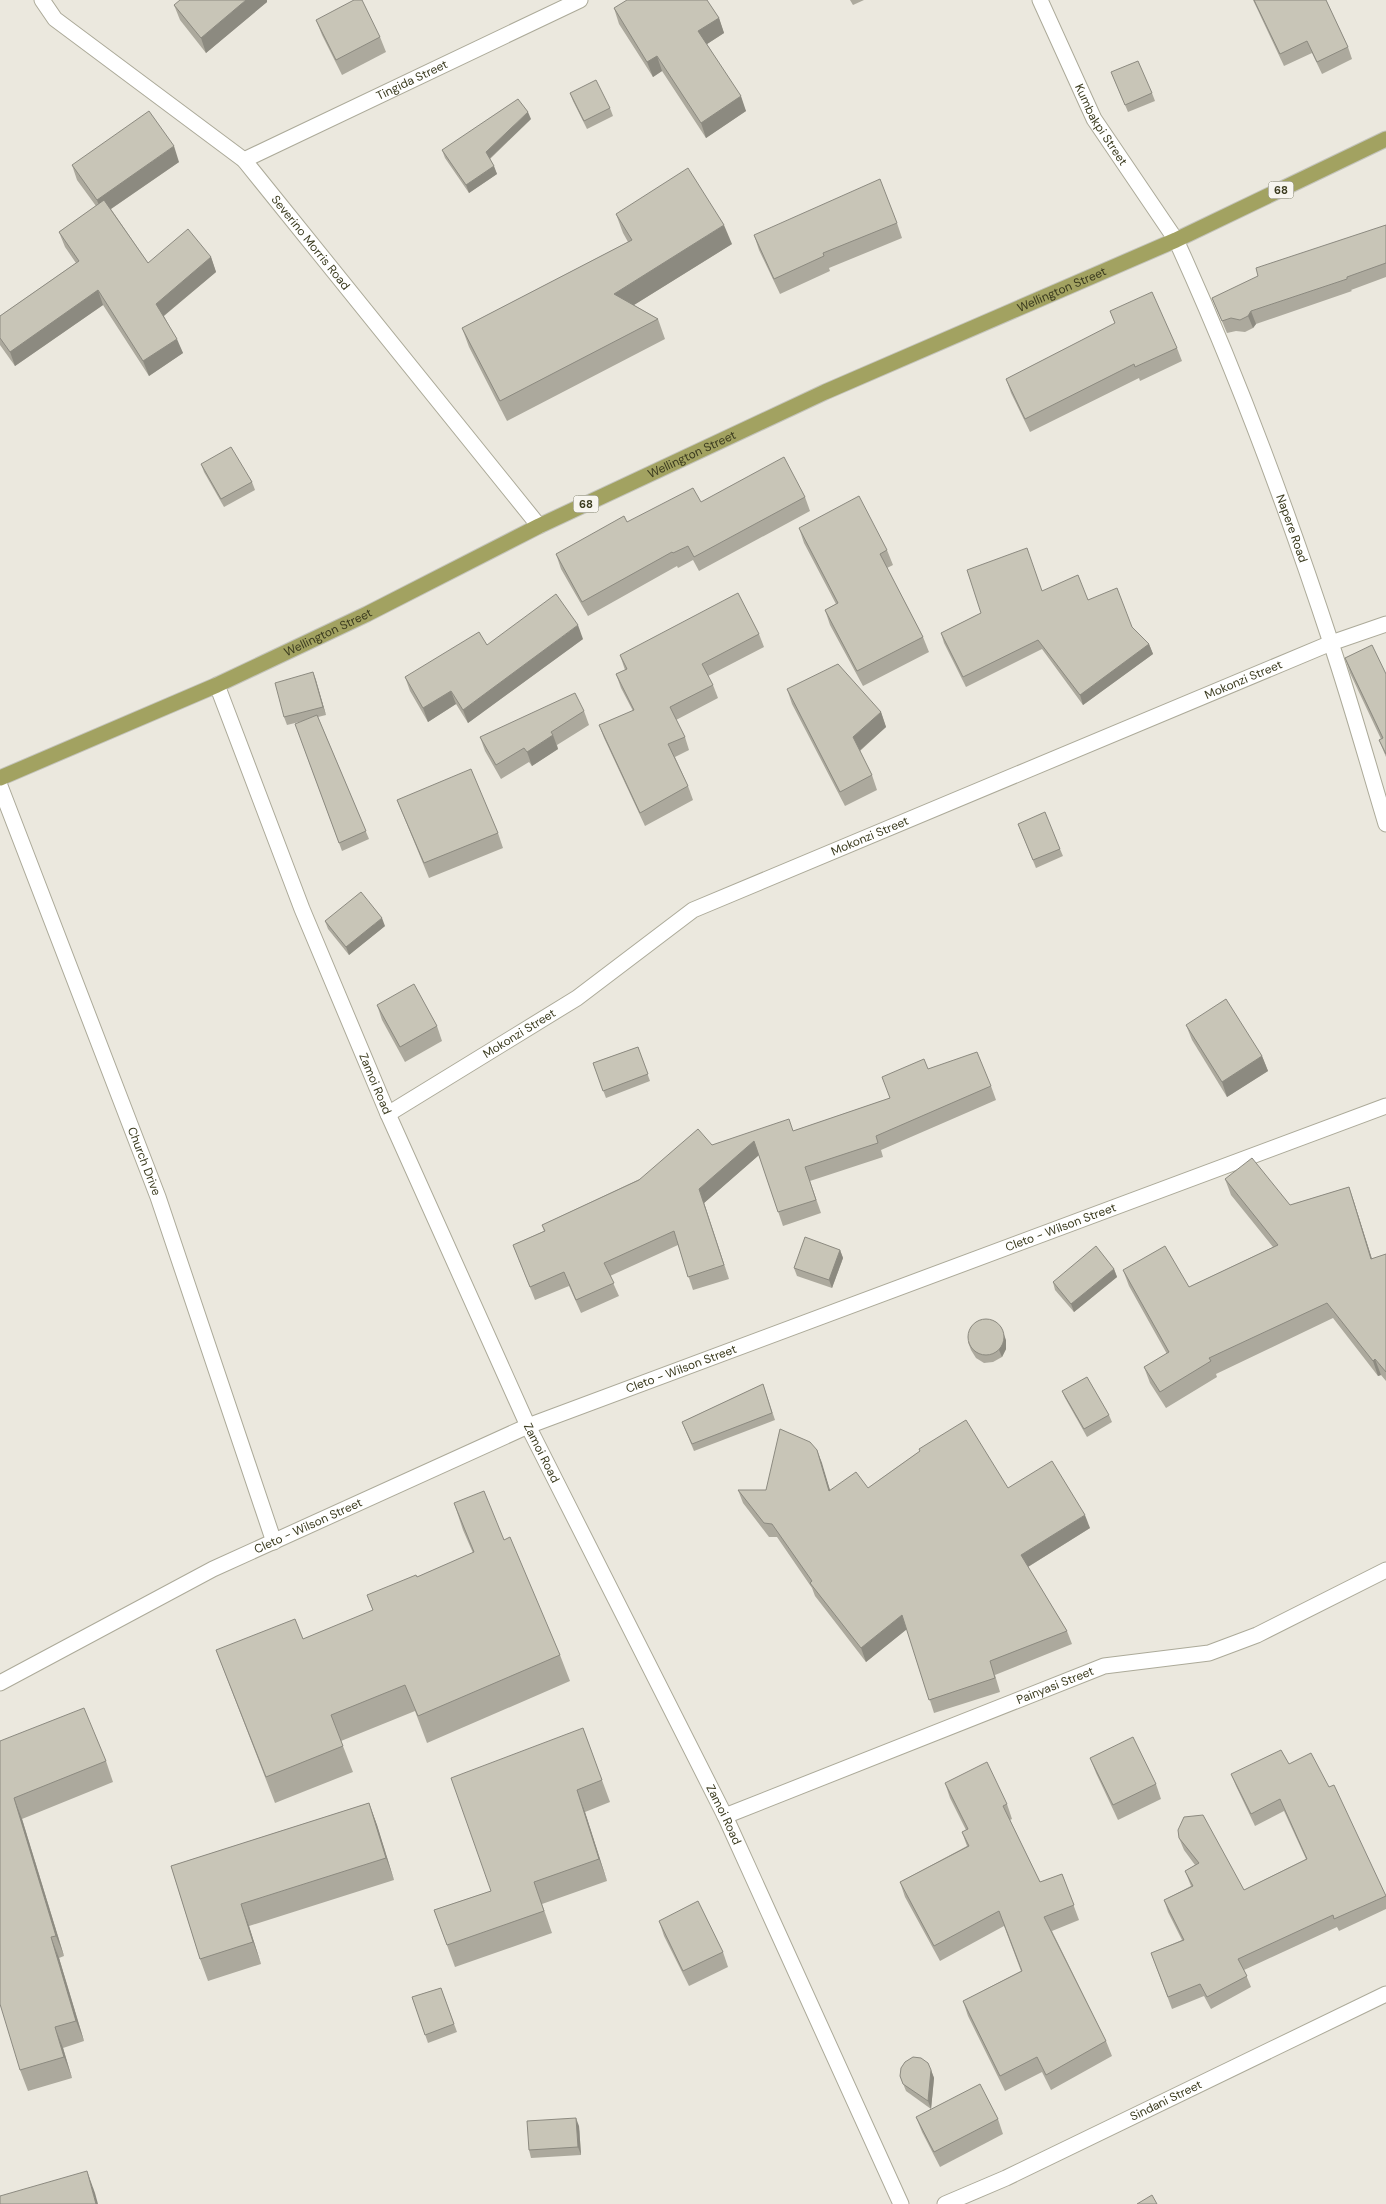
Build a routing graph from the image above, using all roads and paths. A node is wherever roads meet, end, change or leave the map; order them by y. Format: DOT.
graph roads {
  1 [pos="42,0"];
  2 [pos="580,0"];
  3 [pos="1040,0"];
  4 [pos="1386,139"];
  5 [pos="244,160"];
  6 [pos="1176,240"];
  7 [pos="539,526"];
  8 [pos="1386,624"];
  9 [pos="1331,643"];
  10 [pos="217,685"];
  11 [pos="0,778"];
  12 [pos="0,786"];
  13 [pos="1386,824"];
  14 [pos="1386,1106"];
  15 [pos="388,1114"];
  16 [pos="528,1426"];
  17 [pos="274,1542"];
  18 [pos="1386,1570"];
  19 [pos="0,1683"];
  20 [pos="725,1816"];
  21 [pos="1386,1994"];
  22 [pos="901,2204"];
  23 [pos="945,2204"];
  1 -- 5 [label="street, Severino Morris Road"];
  2 -- 5 [label="street, Tingida Street"];
  3 -- 6 [label="street, Kumbakpi Street"];
  4 -- 6 [label="main road, Wellington Street / 68"];
  5 -- 7 [label="street, Severino Morris Road"];
  6 -- 7 [label="main road, Wellington Street / 68"];
  6 -- 9 [label="street, Napere Road"];
  7 -- 10 [label="main road, Wellington Street / 68"];
  8 -- 9 [label="street, Mokonzi Street"];
  9 -- 13 [label="street, Napere Road"];
  9 -- 15 [label="street, Mokonzi Street"];
  10 -- 11 [label="main road, Wellington Street / 68"];
  10 -- 15 [label="street, Zamoi Road"];
  12 -- 17 [label="street, Church Drive"];
  14 -- 16 [label="street, Cleto - Wilson Street"];
  15 -- 16 [label="street, Zamoi Road"];
  16 -- 17 [label="street, Cleto - Wilson Street"];
  16 -- 20 [label="street, Zamoi Road"];
  17 -- 19 [label="street, Cleto - Wilson Street"];
  18 -- 20 [label="street, Painyasi Street"];
  20 -- 22 [label="street, Zamoi Road"];
  21 -- 23 [label="street, Sindani Street"];
}
